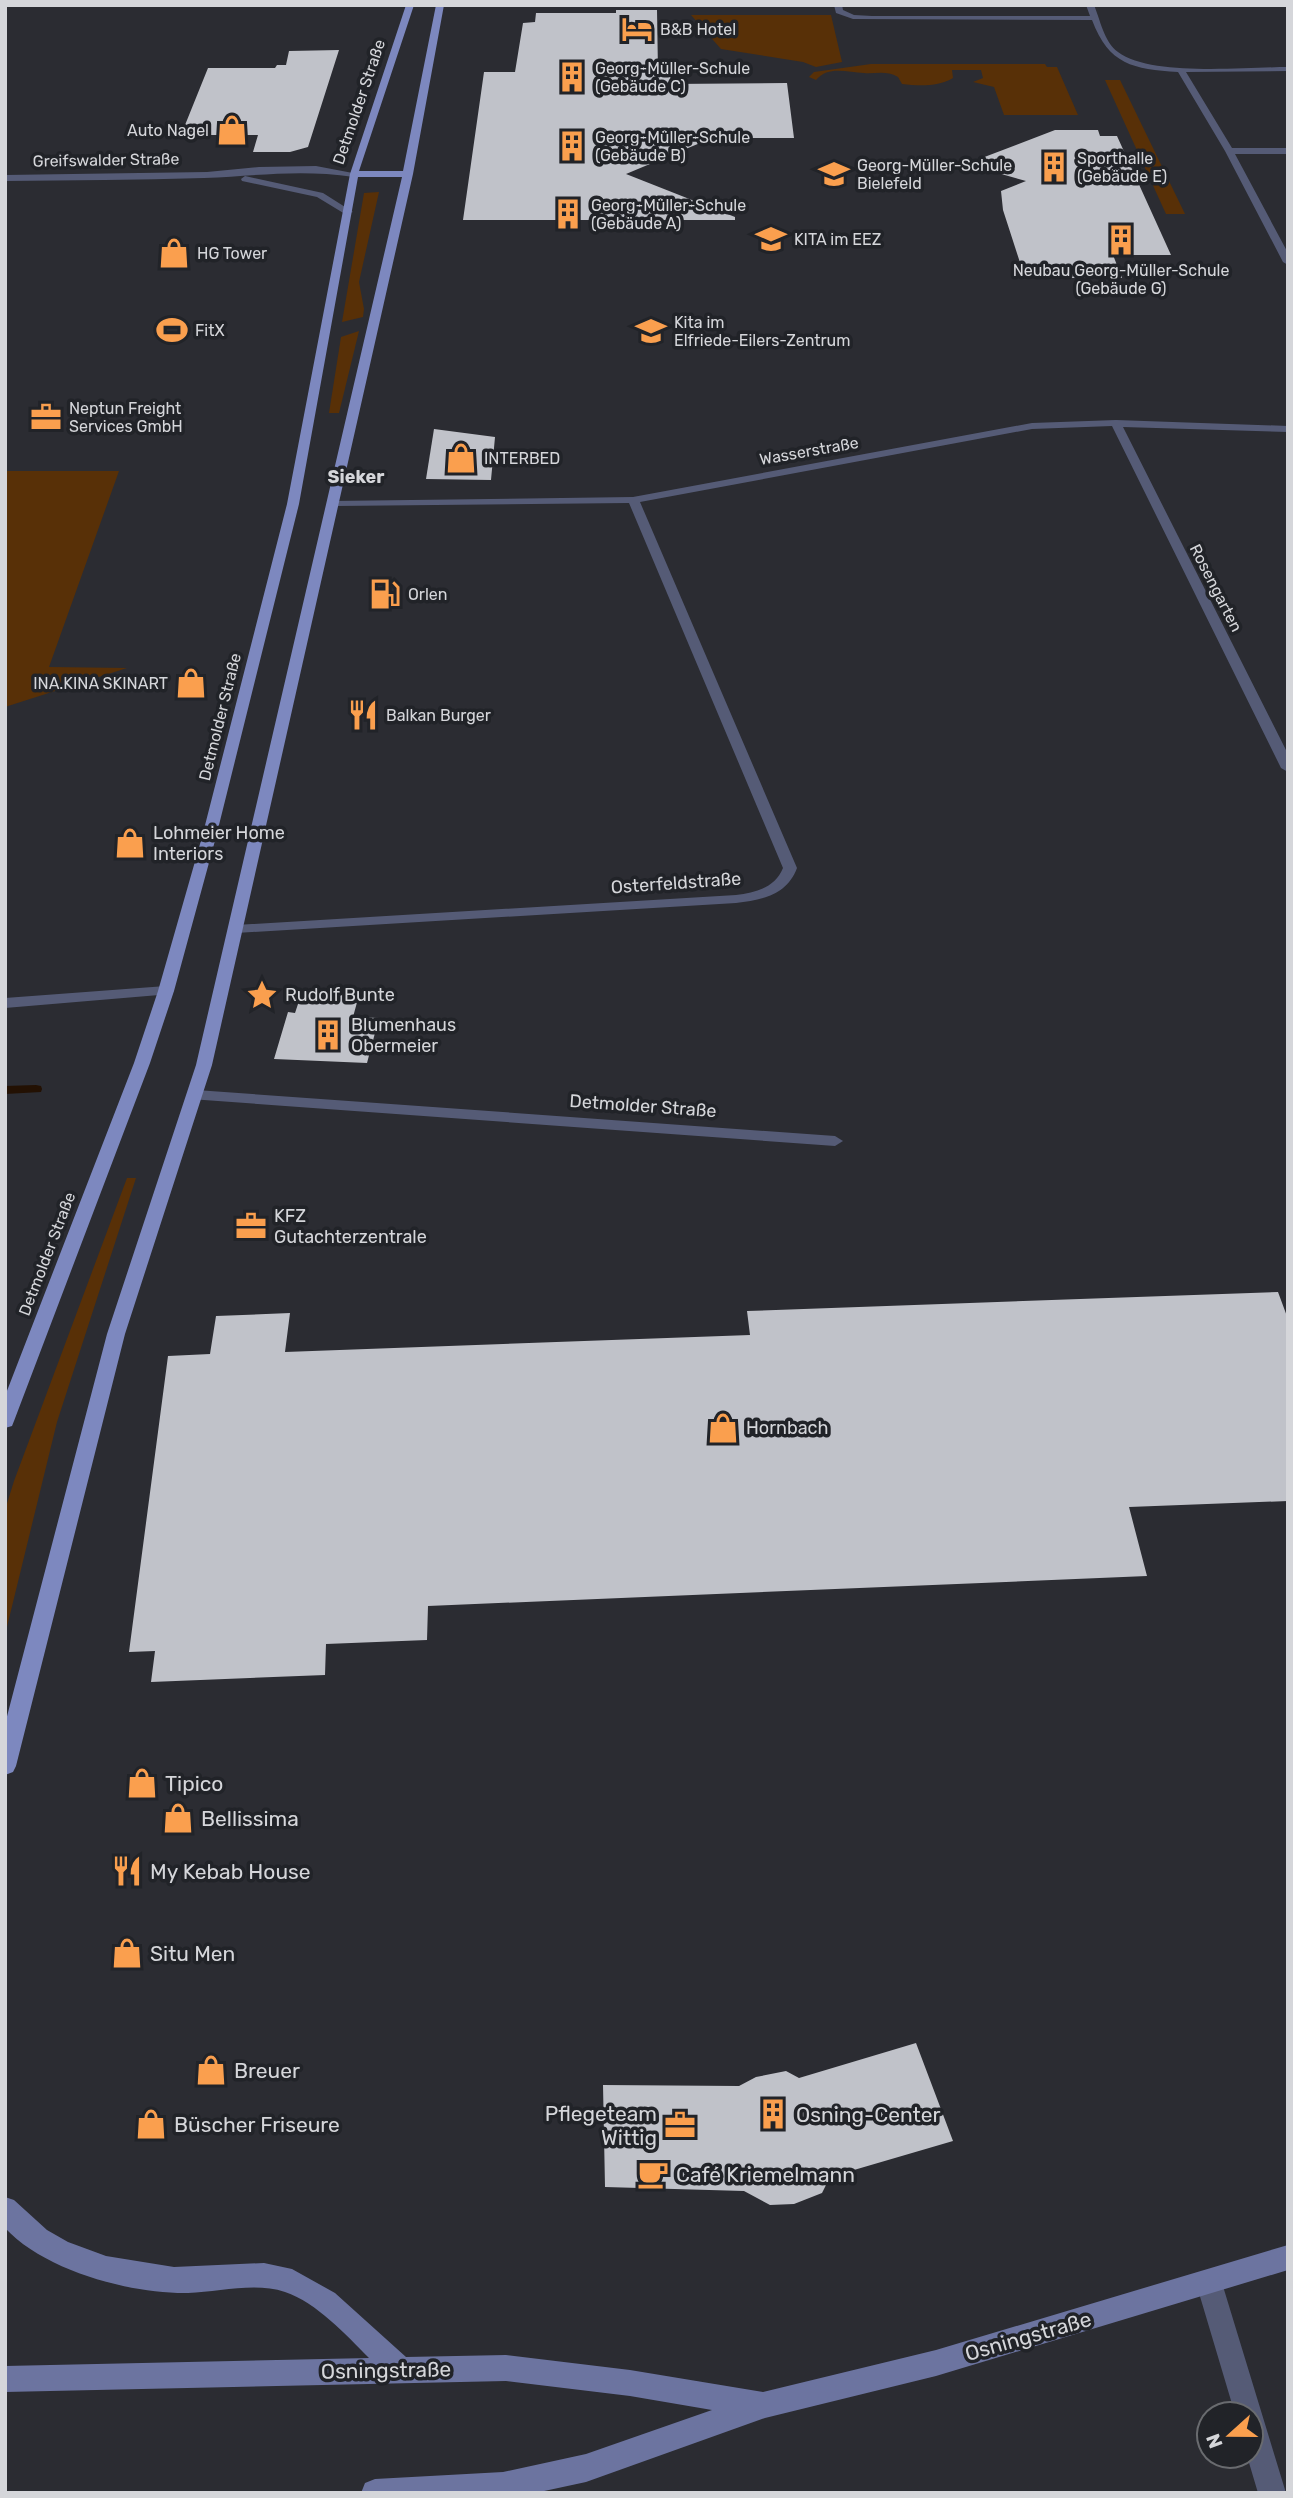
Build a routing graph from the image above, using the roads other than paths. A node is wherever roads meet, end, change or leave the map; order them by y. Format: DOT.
graph roads {
  1 [pos="410,5"];
  2 [pos="440,5"];
  3 [pos="838,5"];
  4 [pos="1090,5"];
  5 [pos="1096,18"];
  6 [pos="1180,69"];
  7 [pos="1288,69"];
  8 [pos="1230,151"];
  9 [pos="1288,151"];
  10 [pos="354,174"];
  11 [pos="408,174"];
  12 [pos="207,175"];
  13 [pos="5,178"];
  14 [pos="256,180"];
  15 [pos="348,212"];
  16 [pos="1288,262"];
  17 [pos="1116,423"];
  18 [pos="1288,429"];
  19 [pos="633,499"];
  20 [pos="336,503"];
  21 [pos="1288,768"];
  22 [pos="236,929"];
  23 [pos="166,991"];
  24 [pos="5,1003"];
  25 [pos="196,1095"];
  26 [pos="835,1141"];
  27 [pos="5,1421"];
  28 [pos="5,1766"];
  29 [pos="5,2209"];
  30 [pos="1288,2257"];
  31 [pos="1209,2283"];
  32 [pos="400,2369"];
  33 [pos="5,2379"];
  34 [pos="1244,2400"];
  35 [pos="765,2405"];
  36 [pos="1265,2470"];
  37 [pos="375,2493"];
  38 [pos="1272,2493"];
  1 -- 10 [label="main road, Detmolder Straße"];
  2 -- 11 [label="main road"];
  3 -- 5 [label="street"];
  4 -- 5 [label="street"];
  5 -- 6 [label="street"];
  6 -- 7 [label="street"];
  6 -- 8 [label="street"];
  8 -- 9 [label="street"];
  8 -- 16 [label="street"];
  10 -- 11 [label="main road"];
  10 -- 12 [label="street, Greifswalder Straße"];
  10 -- 14 [label="street, Greifswalder Straße"];
  10 -- 15 [label="main road, Detmolder Straße"];
  11 -- 20 [label="main road"];
  12 -- 13 [label="street, Greifswalder Straße"];
  12 -- 14 [label="street, Greifswalder Straße"];
  14 -- 15 [label="street, Greifswalder Straße"];
  15 -- 23 [label="main road, Detmolder Straße"];
  17 -- 18 [label="street, Wasserstraße"];
  17 -- 19 [label="street, Wasserstraße"];
  17 -- 21 [label="street, Rosengarten"];
  19 -- 20 [label="street, Wasserstraße"];
  19 -- 22 [label="street, Osterfeldstraße"];
  20 -- 22 [label="main road"];
  22 -- 25 [label="main road"];
  23 -- 24 [label="street"];
  23 -- 27 [label="main road, Detmolder Straße"];
  25 -- 26 [label="street, Detmolder Straße"];
  25 -- 28 [label="main road"];
  29 -- 32 [label="main road"];
  30 -- 31 [label="main road, Osningstraße"];
  31 -- 34 [label="street"];
  31 -- 35 [label="main road, Osningstraße"];
  32 -- 33 [label="main road, Osningstraße"];
  32 -- 35 [label="main road, Osningstraße"];
  35 -- 37 [label="main road, Osningstraße"];
  36 -- 38 [label="street"];
}
